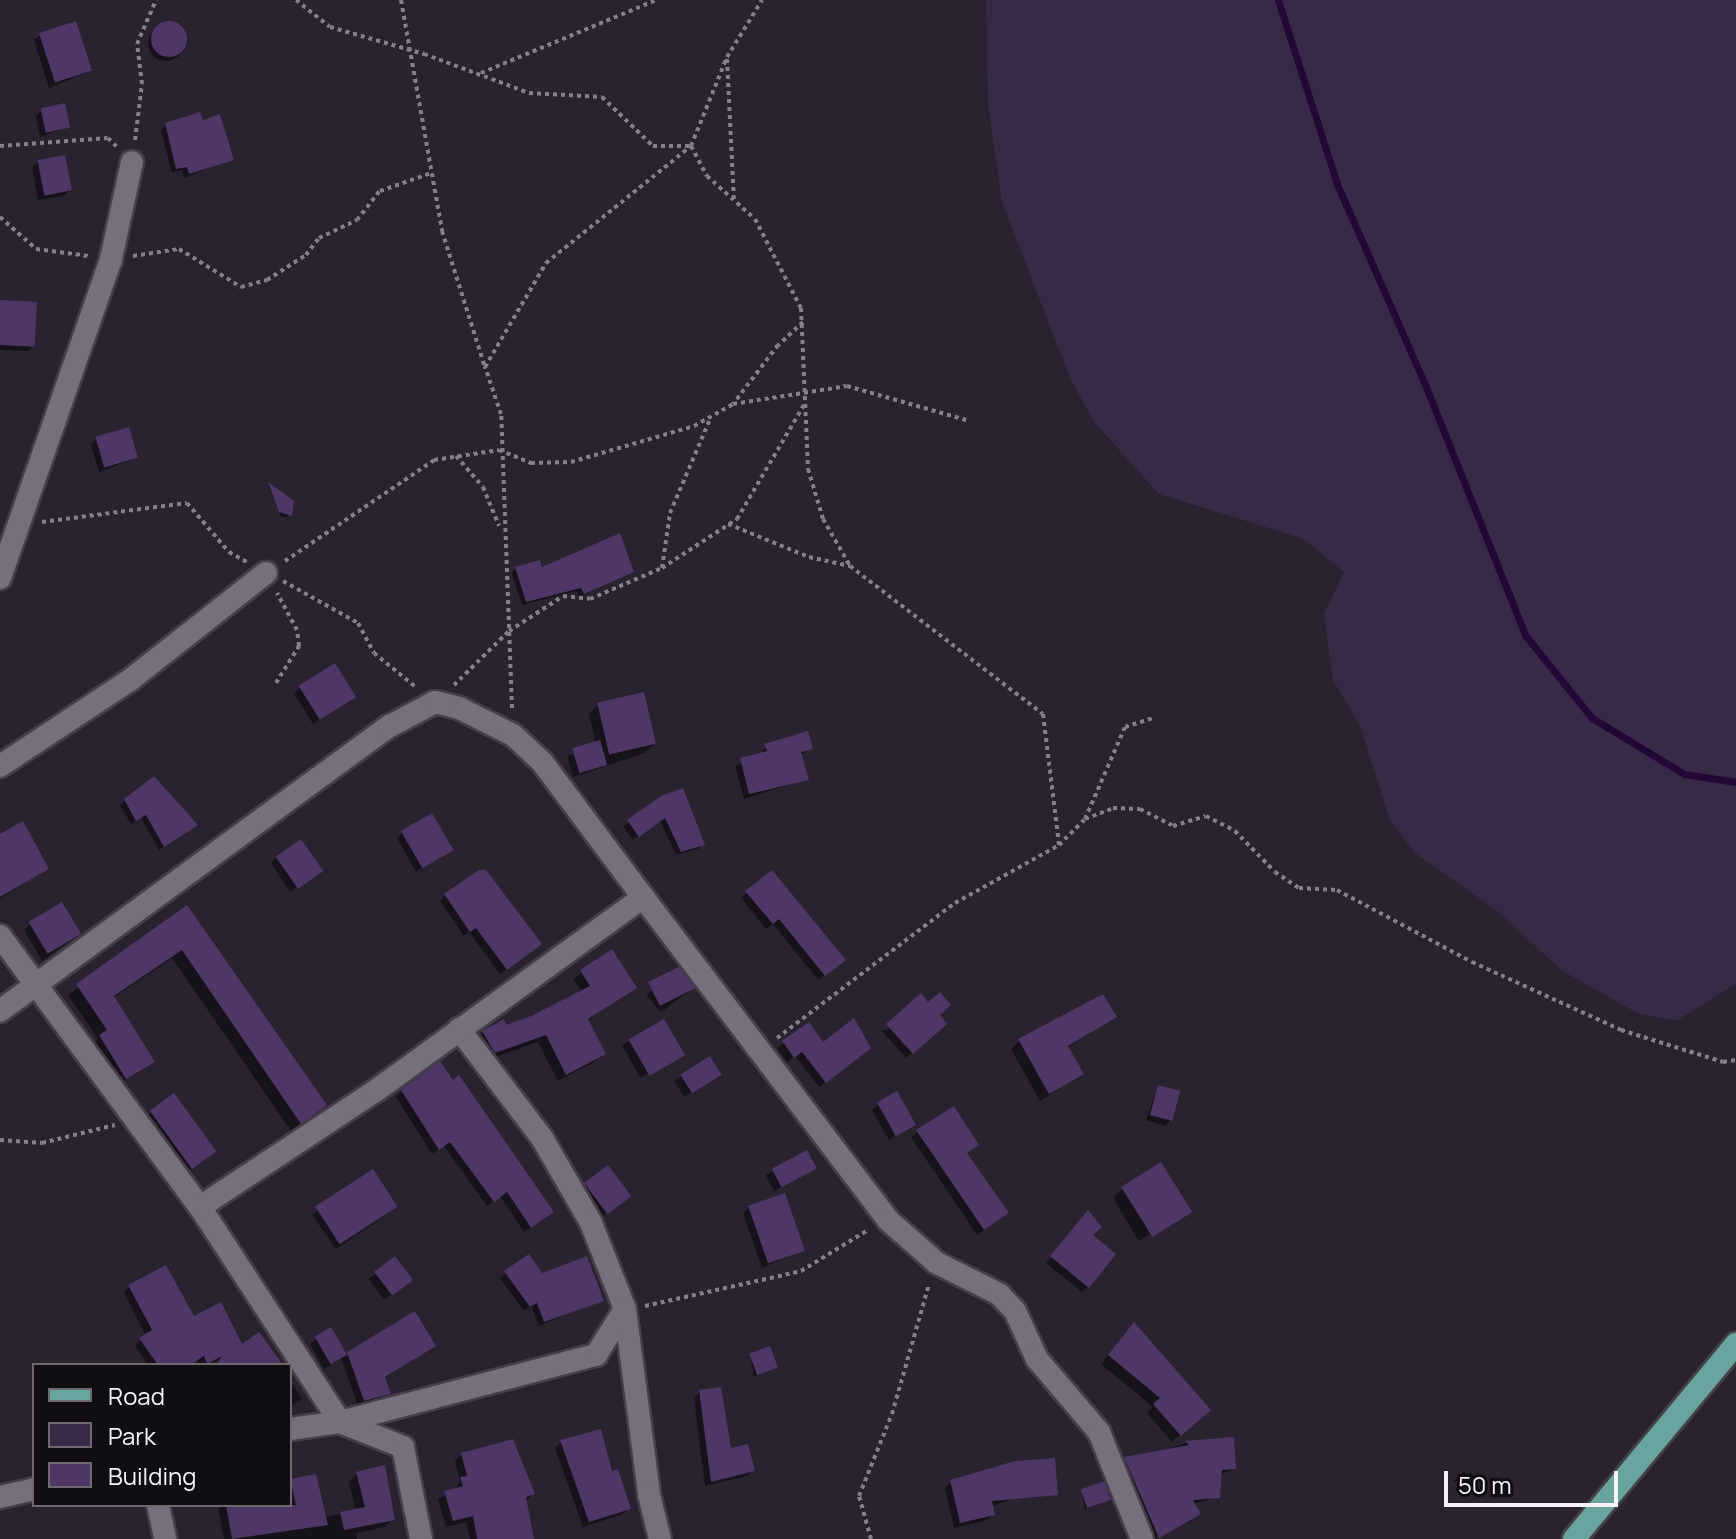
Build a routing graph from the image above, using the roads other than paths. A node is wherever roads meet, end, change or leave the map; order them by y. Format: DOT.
graph roads {
  1 [pos="132,162"];
  2 [pos="266,573"];
  3 [pos="0,578"];
  4 [pos="0,766"];
  5 [pos="643,897"];
  6 [pos="0,936"];
  7 [pos="35,986"];
  8 [pos="0,1011"];
  9 [pos="459,1029"];
  10 [pos="200,1207"];
  11 [pos="625,1309"];
  12 [pos="1736,1344"];
  13 [pos="340,1422"];
  14 [pos="292,1429"];
  15 [pos="32,1489"];
  16 [pos="0,1497"];
  17 [pos="158,1507"];
  18 [pos="165,1539"];
  19 [pos="421,1539"];
  20 [pos="660,1539"];
  21 [pos="1142,1539"];
  22 [pos="1574,1539"];
  1 -- 3 [label="street"];
  2 -- 4 [label="street"];
  5 -- 7 [label="street"];
  5 -- 9 [label="street"];
  5 -- 21 [label="street"];
  6 -- 7 [label="street"];
  7 -- 8 [label="street"];
  7 -- 10 [label="street"];
  9 -- 10 [label="street"];
  9 -- 11 [label="street"];
  10 -- 13 [label="street"];
  11 -- 13 [label="street"];
  11 -- 20 [label="street"];
  12 -- 22 [label="main road"];
  13 -- 14 [label="street"];
  13 -- 19 [label="street"];
  15 -- 16 [label="street"];
  17 -- 18 [label="street"];
}
